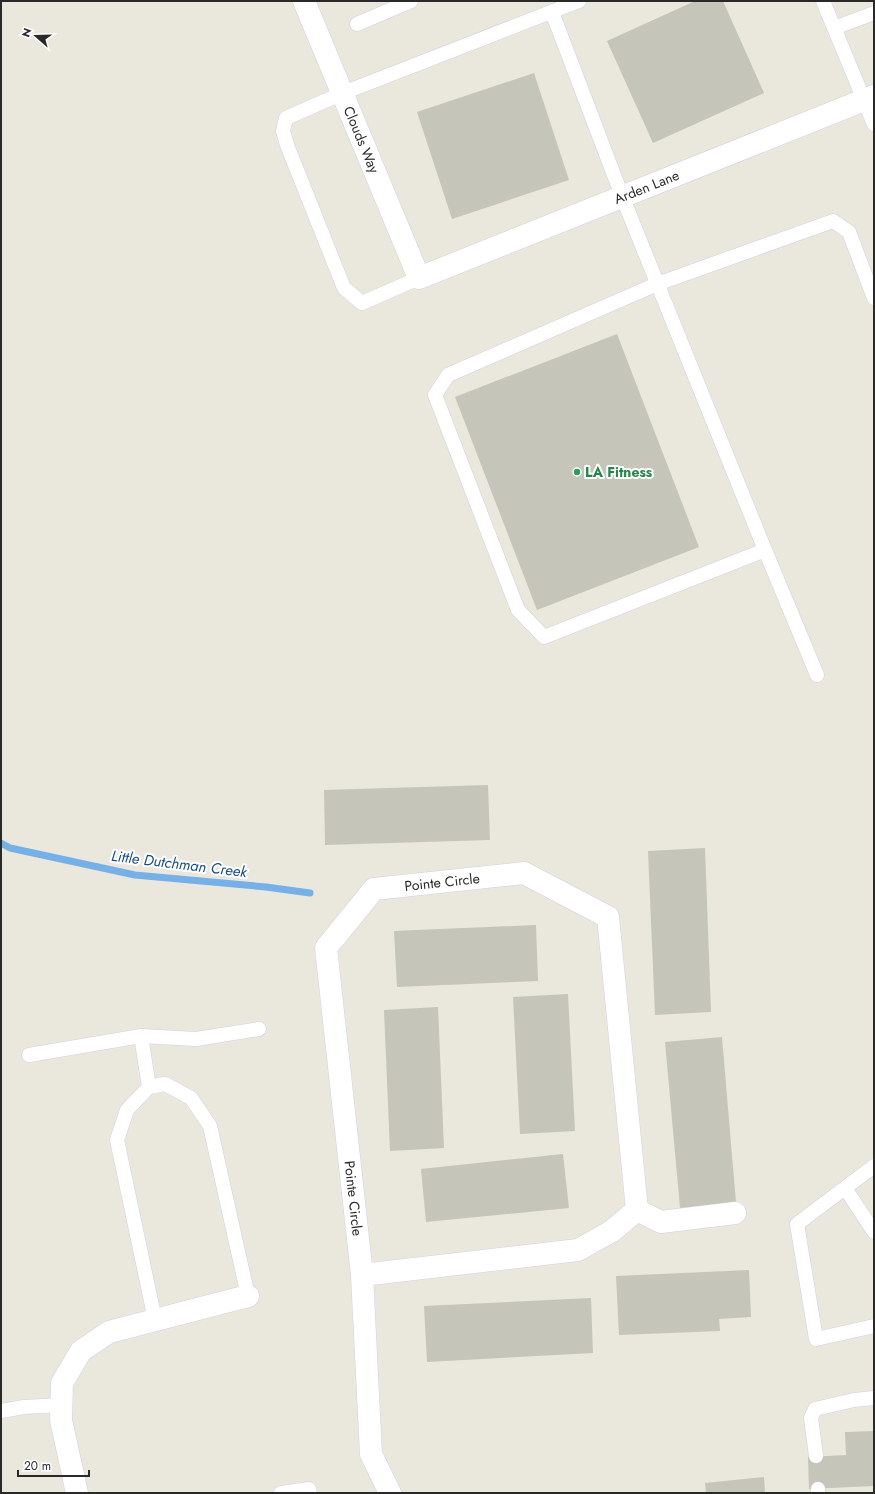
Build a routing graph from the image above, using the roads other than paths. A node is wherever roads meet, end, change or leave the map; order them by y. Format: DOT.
graph roads {
  1 [pos="304,1"];
  2 [pos="411,1"];
  3 [pos="579,1"];
  4 [pos="823,1"];
  5 [pos="552,12"];
  6 [pos="874,13"];
  7 [pos="357,24"];
  8 [pos="834,28"];
  9 [pos="343,93"];
  10 [pos="869,98"];
  11 [pos="874,124"];
  12 [pos="622,196"];
  13 [pos="420,278"];
  14 [pos="657,284"];
  15 [pos="874,298"];
  16 [pos="765,550"];
  17 [pos="817,675"];
  18 [pos="259,1029"];
  19 [pos="141,1036"];
  20 [pos="29,1055"];
  21 [pos="149,1087"];
  22 [pos="874,1166"];
  23 [pos="845,1188"];
  24 [pos="637,1210"];
  25 [pos="735,1214"];
  26 [pos="874,1232"];
  27 [pos="362,1275"];
  28 [pos="248,1296"];
  29 [pos="155,1320"];
  30 [pos="874,1326"];
  31 [pos="874,1398"];
  32 [pos="62,1405"];
  33 [pos="1,1411"];
  34 [pos="816,1456"];
  35 [pos="77,1493"];
  36 [pos="281,1493"];
  37 [pos="310,1493"];
  38 [pos="390,1493"];
  1 -- 9 [label="street, Clouds Way"];
  2 -- 7 [label="lane"];
  3 -- 5 [label="lane"];
  4 -- 8 [label="lane"];
  5 -- 9 [label="lane"];
  5 -- 12 [label="lane"];
  6 -- 8 [label="lane"];
  8 -- 10 [label="lane"];
  9 -- 13 [label="street, Clouds Way"];
  9 -- 13 [label="lane"];
  10 -- 11 [label="lane"];
  10 -- 12 [label="street, Arden Lane"];
  12 -- 13 [label="street, Arden Lane"];
  12 -- 14 [label="lane"];
  14 -- 15 [label="lane"];
  14 -- 16 [label="lane"];
  14 -- 16 [label="lane"];
  16 -- 17 [label="lane"];
  18 -- 19 [label="lane"];
  19 -- 20 [label="lane"];
  19 -- 21 [label="lane"];
  21 -- 28 [label="lane"];
  21 -- 29 [label="lane"];
  22 -- 23 [label="lane"];
  23 -- 26 [label="lane"];
  23 -- 30 [label="lane"];
  24 -- 25 [label="street"];
  24 -- 27 [label="street"];
  24 -- 27 [label="street, Pointe Circle"];
  27 -- 38 [label="street, Pointe Circle"];
  28 -- 29 [label="street"];
  29 -- 32 [label="street"];
  31 -- 34 [label="lane"];
  32 -- 33 [label="lane"];
  32 -- 35 [label="street"];
  36 -- 37 [label="lane"];
}
